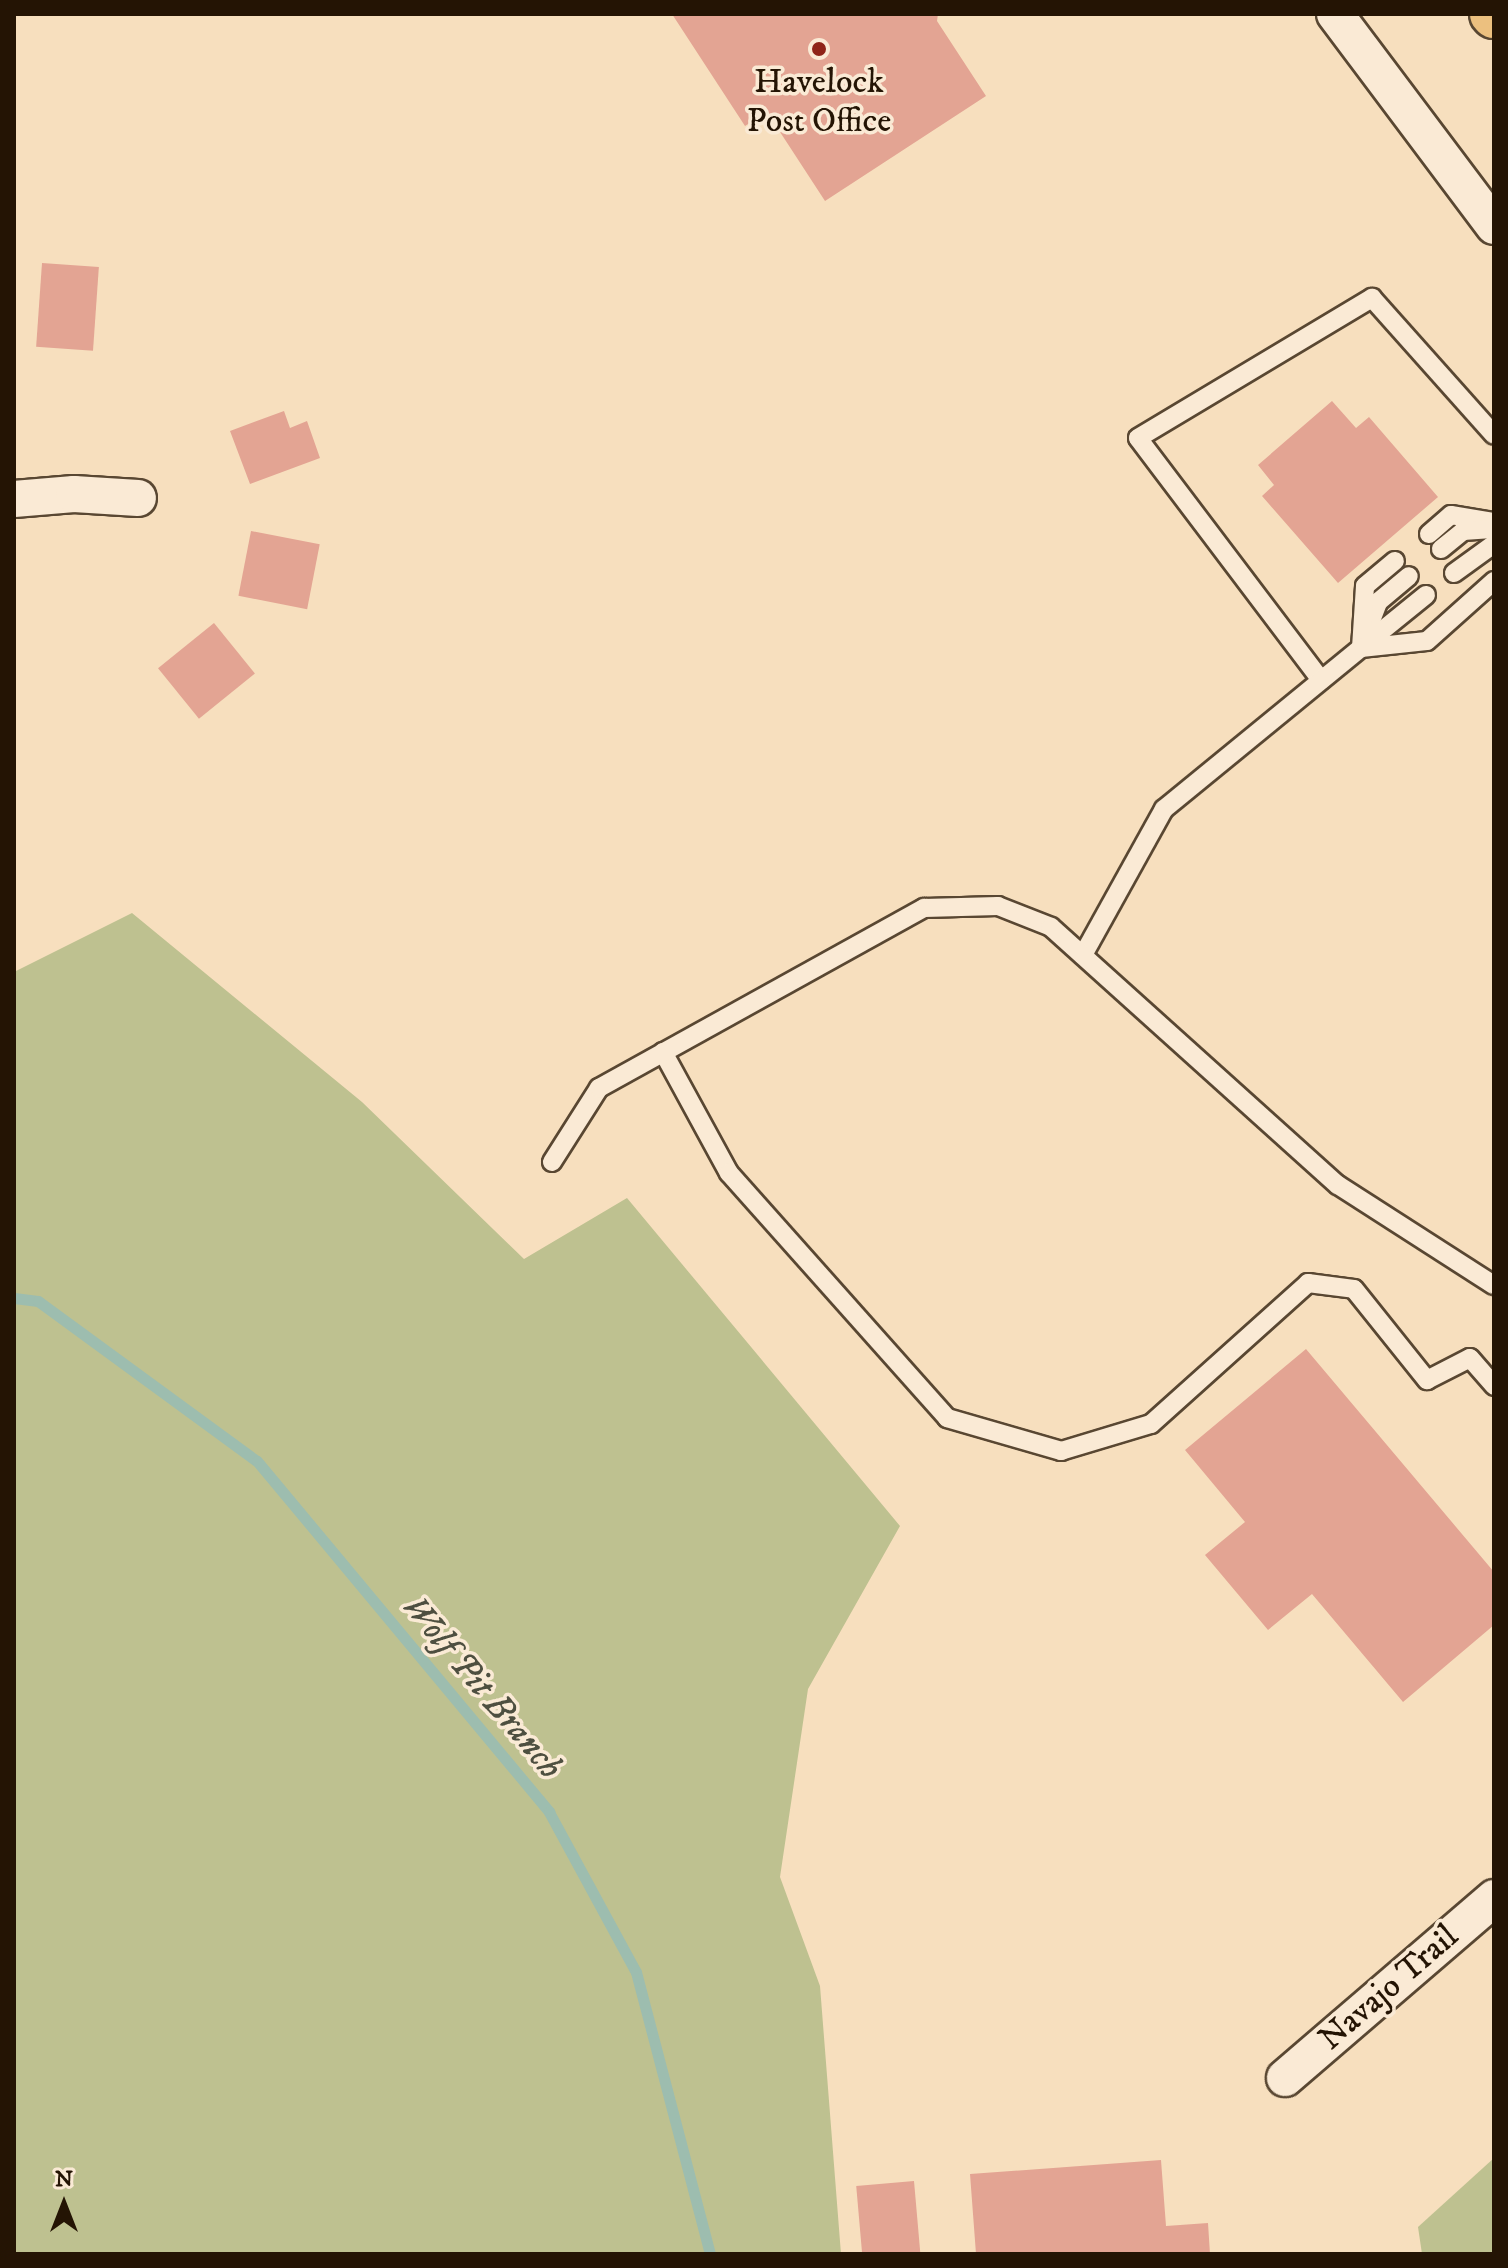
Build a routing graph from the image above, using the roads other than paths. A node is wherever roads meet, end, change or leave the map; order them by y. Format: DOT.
graph roads {
  1 [pos="1335,14"];
  2 [pos="1494,226"];
  3 [pos="1494,435"];
  4 [pos="138,498"];
  5 [pos="14,499"];
  6 [pos="1494,522"];
  7 [pos="1494,529"];
  8 [pos="1429,534"];
  9 [pos="1494,544"];
  10 [pos="1441,549"];
  11 [pos="1395,561"];
  12 [pos="1454,573"];
  13 [pos="1409,576"];
  14 [pos="1494,581"];
  15 [pos="1426,595"];
  16 [pos="1361,648"];
  17 [pos="1321,680"];
  18 [pos="1083,955"];
  19 [pos="663,1052"];
  20 [pos="552,1162"];
  21 [pos="1494,1285"];
  22 [pos="1494,1386"];
  23 [pos="1494,1898"];
  24 [pos="1285,2078"];
  1 -- 2 [label="street"];
  3 -- 17 [label="lane"];
  4 -- 5 [label="street"];
  6 -- 8 [label="lane"];
  7 -- 10 [label="lane"];
  9 -- 12 [label="lane"];
  11 -- 16 [label="lane"];
  13 -- 16 [label="lane"];
  14 -- 16 [label="lane"];
  15 -- 16 [label="lane"];
  16 -- 17 [label="lane"];
  17 -- 18 [label="lane"];
  18 -- 19 [label="lane"];
  18 -- 21 [label="lane"];
  19 -- 20 [label="lane"];
  19 -- 22 [label="lane"];
  23 -- 24 [label="street, Navajo Trail"];
}
